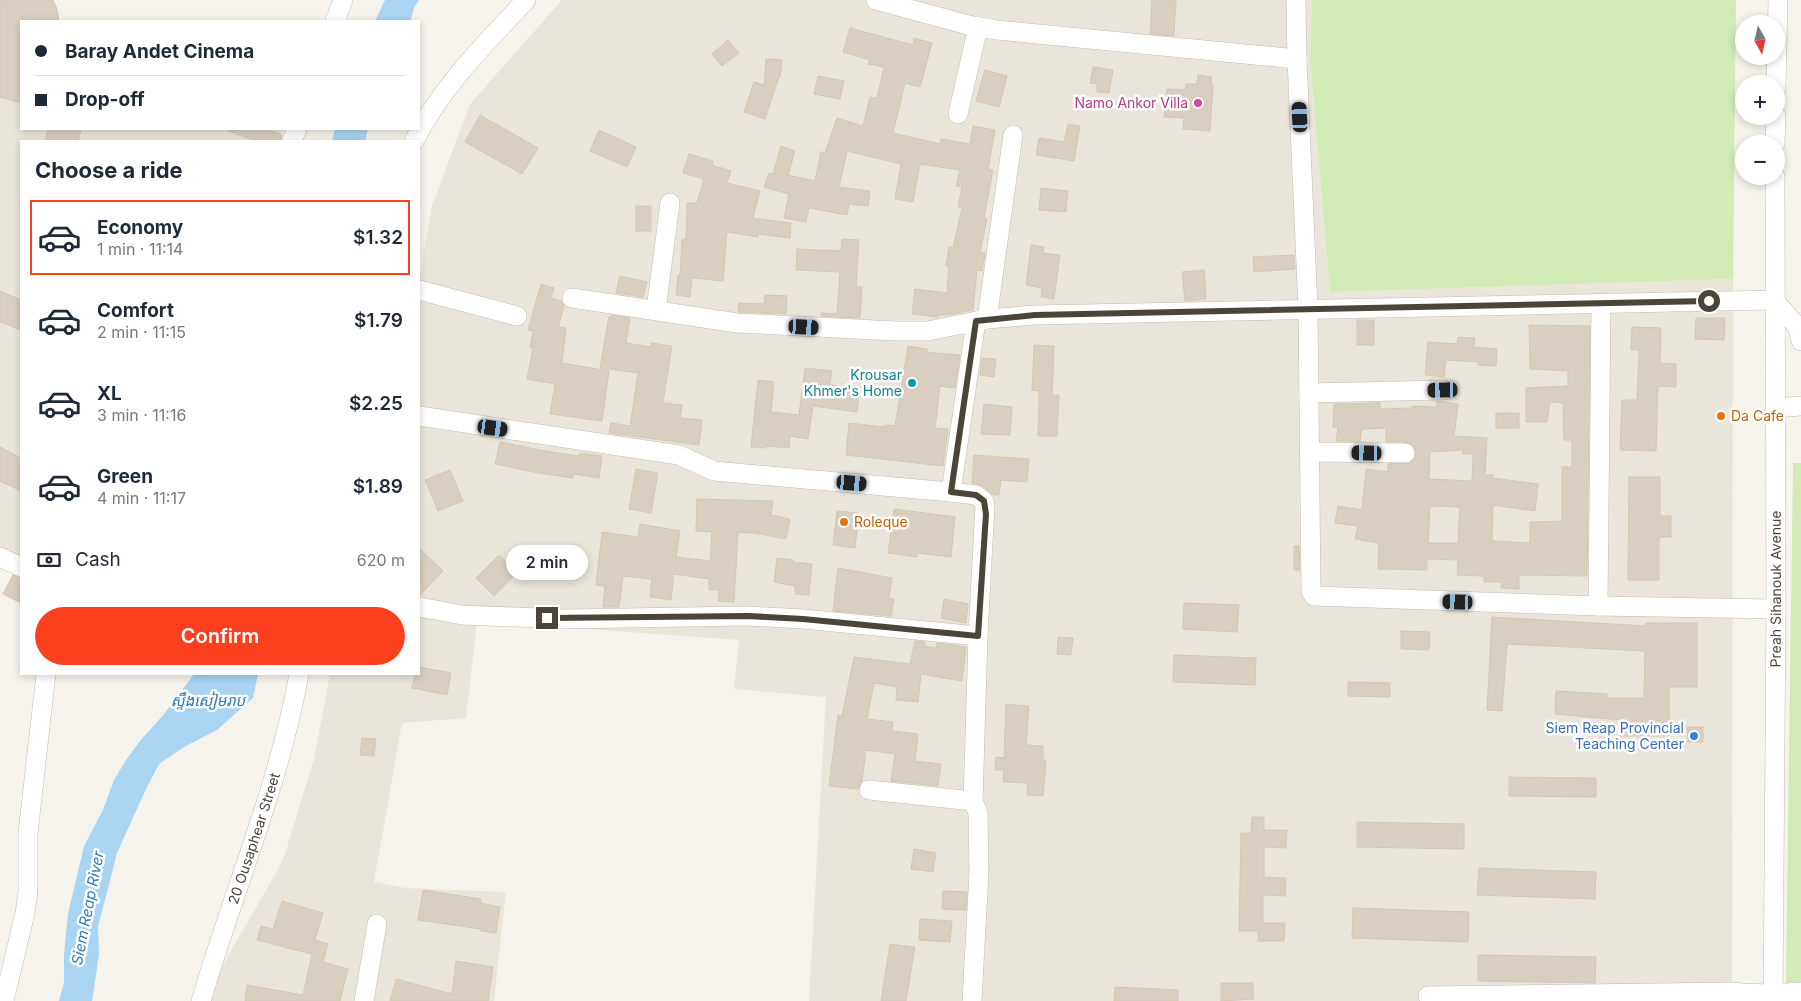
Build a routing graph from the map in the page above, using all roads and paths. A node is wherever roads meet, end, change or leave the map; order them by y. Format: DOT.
graph roads {
  1 [pos="343,0"];
  2 [pos="526,0"];
  3 [pos="876,0"];
  4 [pos="1296,0"];
  5 [pos="1778,0"];
  6 [pos="934,7"];
  7 [pos="335,20"];
  8 [pos="978,27"];
  9 [pos="1297,59"];
  10 [pos="1776,75"];
  11 [pos="958,114"];
  12 [pos="1013,135"];
  13 [pos="415,140"];
  14 [pos="1775,185"];
  15 [pos="670,203"];
  16 [pos="420,290"];
  17 [pos="572,298"];
  18 [pos="1774,300"];
  19 [pos="1601,304"];
  20 [pos="1308,309"];
  21 [pos="656,310"];
  22 [pos="518,316"];
  23 [pos="981,320"];
  24 [pos="1801,341"];
  25 [pos="1443,390"];
  26 [pos="1309,393"];
  27 [pos="1801,406"];
  28 [pos="1775,408"];
  29 [pos="420,416"];
  30 [pos="1309,452"];
  31 [pos="1405,453"];
  32 [pos="951,492"];
  33 [pos="0,557"];
  34 [pos="20,567"];
  35 [pos="1598,606"];
  36 [pos="420,608"];
  37 [pos="1776,609"];
  38 [pos="978,636"];
  39 [pos="46,675"];
  40 [pos="298,675"];
  41 [pos="869,790"];
  42 [pos="973,801"];
  43 [pos="377,924"];
  44 [pos="1801,992"];
  45 [pos="1428,996"];
  46 [pos="1773,998"];
  47 [pos="4,1001"];
  48 [pos="201,1001"];
  49 [pos="364,1001"];
  50 [pos="972,1001"];
  1 -- 7 [label="street"];
  2 -- 13 [label="street"];
  3 -- 6 [label="street"];
  4 -- 9 [label="street"];
  5 -- 10 [label="street"];
  6 -- 8 [label="street"];
  8 -- 9 [label="street"];
  8 -- 11 [label="street"];
  9 -- 20 [label="street"];
  12 -- 23 [label="street"];
  14 -- 18 [label="street, Preah Sihanouk Avenue"];
  15 -- 21 [label="street"];
  16 -- 22 [label="street"];
  17 -- 21 [label="street"];
  18 -- 19 [label="street"];
  18 -- 24 [label="street"];
  18 -- 28 [label="street, Preah Sihanouk Avenue"];
  19 -- 20 [label="street"];
  19 -- 35 [label="street"];
  20 -- 23 [label="street"];
  20 -- 26 [label="street"];
  21 -- 23 [label="street"];
  23 -- 32 [label="street"];
  25 -- 26 [label="street"];
  26 -- 30 [label="street"];
  27 -- 28 [label="street"];
  28 -- 37 [label="street, Preah Sihanouk Avenue"];
  29 -- 32 [label="street"];
  30 -- 31 [label="street"];
  30 -- 35 [label="street"];
  32 -- 38 [label="street"];
  33 -- 34 [label="street"];
  35 -- 37 [label="street"];
  36 -- 38 [label="street"];
  37 -- 46 [label="street, Preah Sihanouk Avenue"];
  38 -- 42 [label="street"];
  39 -- 47 [label="street"];
  40 -- 48 [label="street, 20 Ousaphear Street"];
  41 -- 42 [label="street"];
  42 -- 50 [label="street"];
  43 -- 49 [label="street"];
  44 -- 46 [label="street"];
  45 -- 46 [label="street"];
}
